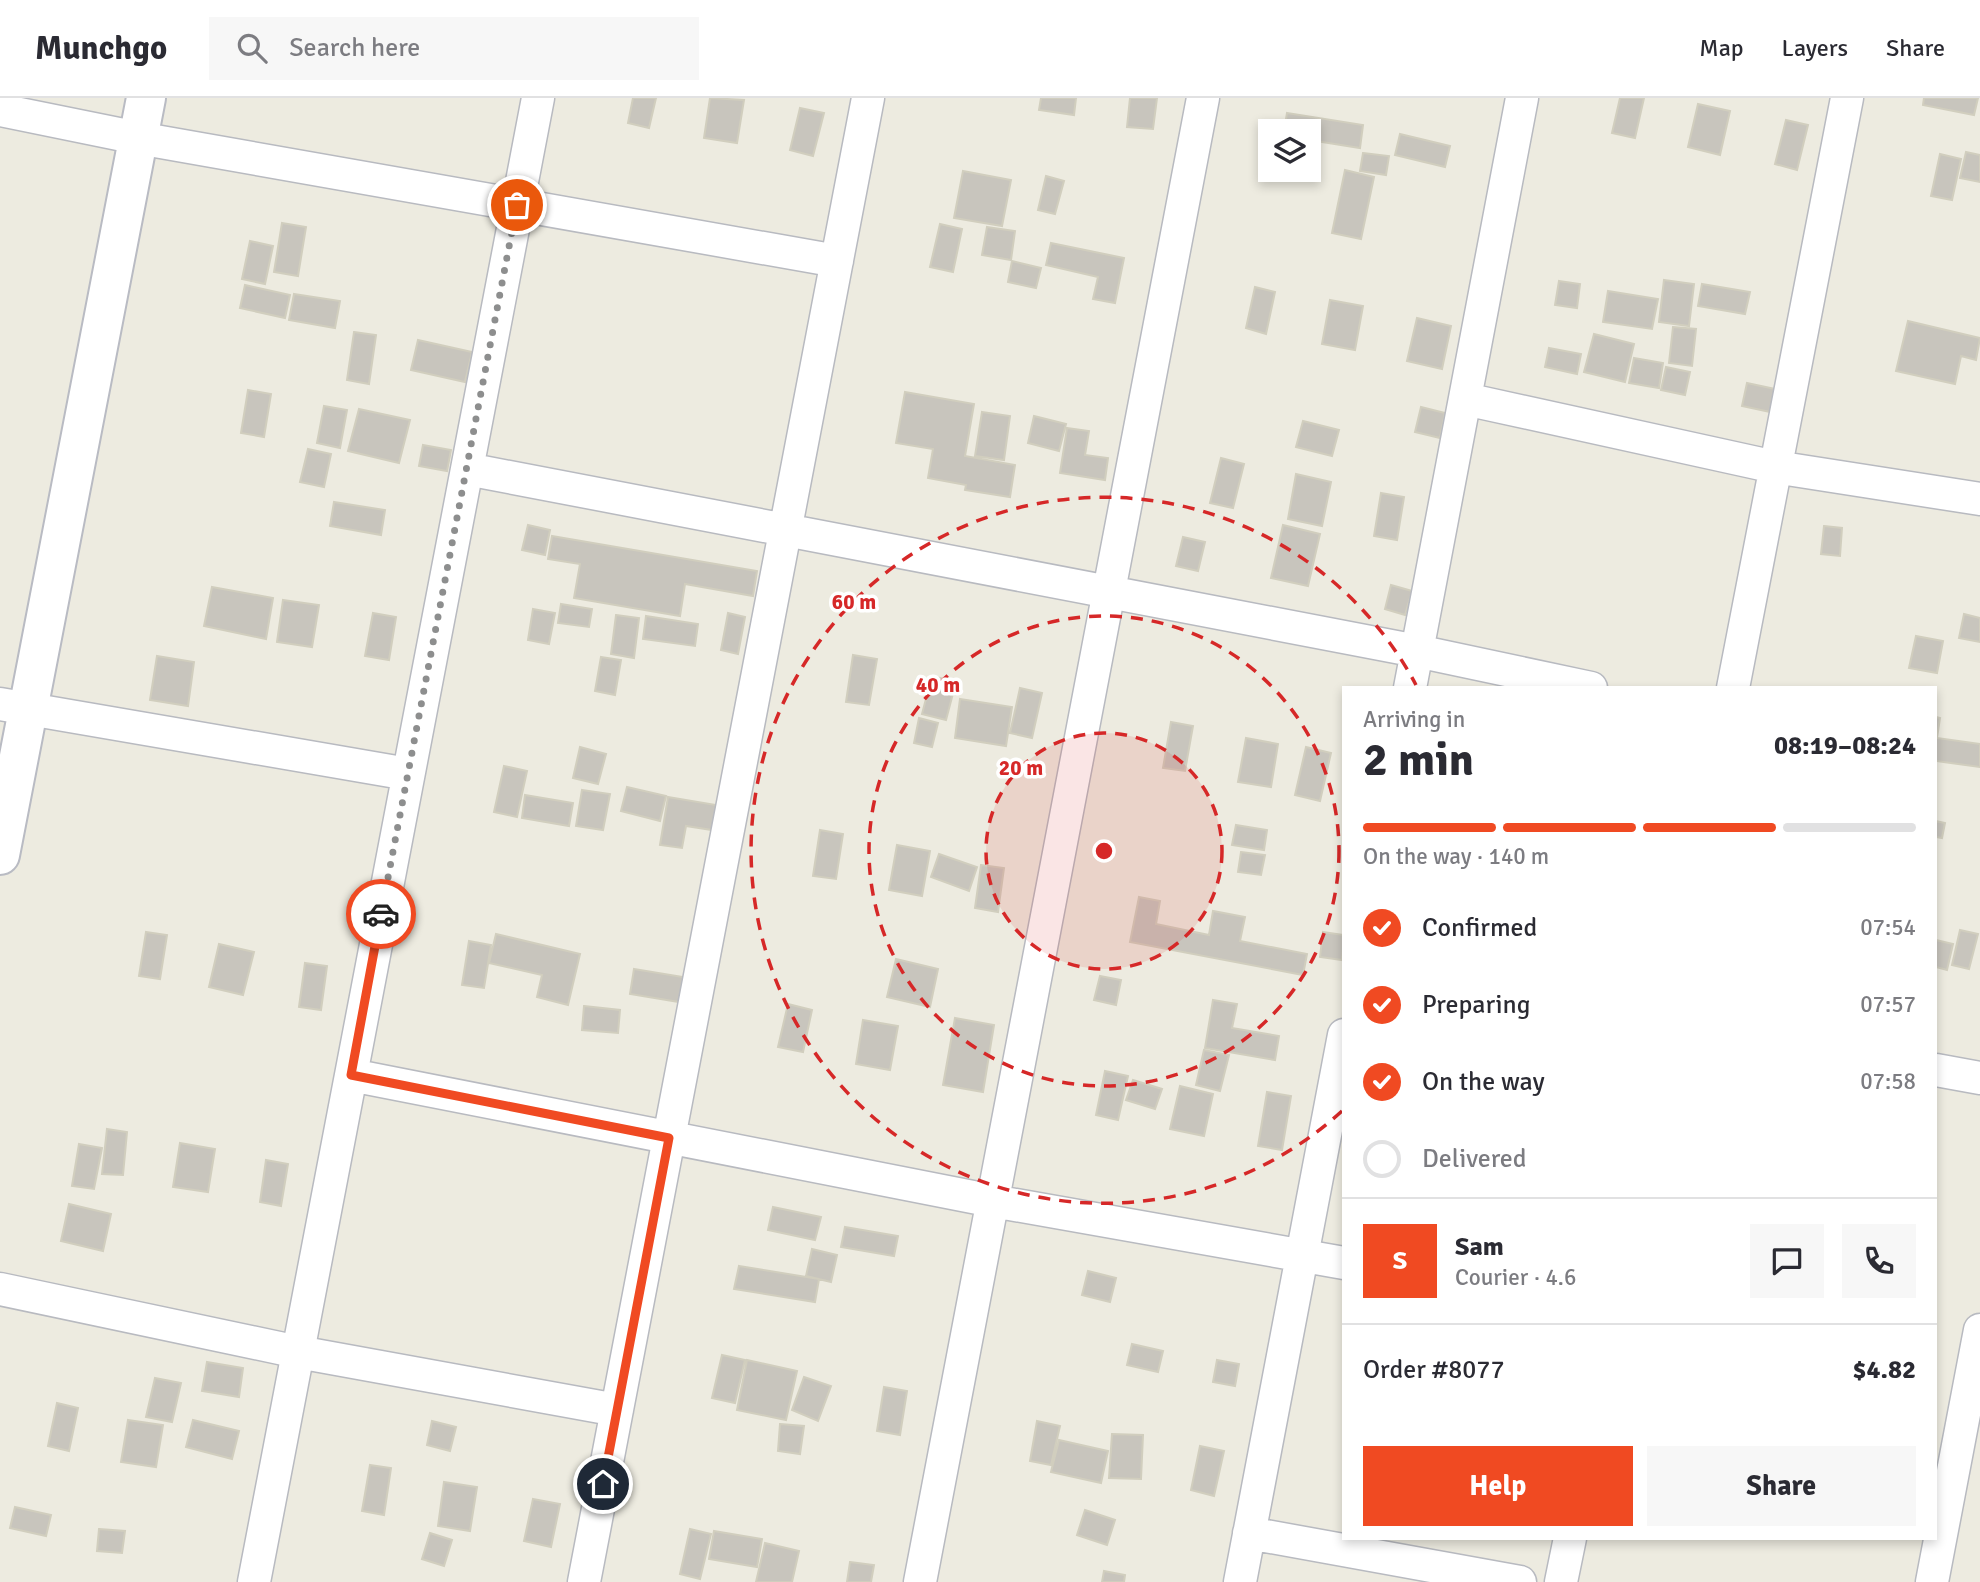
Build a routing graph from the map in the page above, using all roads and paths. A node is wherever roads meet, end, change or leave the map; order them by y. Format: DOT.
graph roads {
  1 [pos="146,98"];
  2 [pos="538,98"];
  3 [pos="868,98"];
  4 [pos="1203,98"];
  5 [pos="1522,98"];
  6 [pos="1847,98"];
  7 [pos="0,110"];
  8 [pos="138,138"];
  9 [pos="517,205"];
  10 [pos="837,261"];
  11 [pos="1465,399"];
  12 [pos="1776,467"];
  13 [pos="467,469"];
  14 [pos="1980,499"];
  15 [pos="785,529"];
  16 [pos="1109,592"];
  17 [pos="1417,651"];
  18 [pos="1410,686"];
  19 [pos="1582,686"];
  20 [pos="1733,686"];
  21 [pos="14,707"];
  22 [pos="408,774"];
  23 [pos="0,855"];
  24 [pos="1342,1045"];
  25 [pos="1937,1070"];
  26 [pos="351,1075"];
  27 [pos="1980,1078"];
  28 [pos="669,1138"];
  29 [pos="993,1201"];
  30 [pos="1302,1255"];
  31 [pos="1342,1263"];
  32 [pos="0,1289"];
  33 [pos="1980,1330"];
  34 [pos="298,1352"];
  35 [pos="617,1410"];
  36 [pos="1249,1533"];
  37 [pos="1570,1540"];
  38 [pos="254,1582"];
  39 [pos="584,1582"];
  40 [pos="920,1582"];
  41 [pos="1240,1582"];
  42 [pos="1520,1582"];
  43 [pos="1561,1582"];
  44 [pos="1932,1582"];
  1 -- 8 [label="street"];
  2 -- 9 [label="street"];
  3 -- 10 [label="street"];
  4 -- 16 [label="street"];
  5 -- 11 [label="street"];
  6 -- 12 [label="street"];
  7 -- 8 [label="street"];
  8 -- 9 [label="street"];
  8 -- 21 [label="street"];
  9 -- 10 [label="street"];
  9 -- 13 [label="street"];
  10 -- 15 [label="street"];
  11 -- 12 [label="street"];
  11 -- 17 [label="street"];
  12 -- 14 [label="street"];
  12 -- 20 [label="street"];
  13 -- 15 [label="street"];
  13 -- 22 [label="street"];
  15 -- 16 [label="street"];
  15 -- 28 [label="street"];
  16 -- 17 [label="street"];
  16 -- 29 [label="street"];
  17 -- 18 [label="street"];
  17 -- 19 [label="street"];
  21 -- 22 [label="street"];
  21 -- 23 [label="street"];
  22 -- 26 [label="street"];
  24 -- 30 [label="street"];
  25 -- 27 [label="street"];
  26 -- 28 [label="street"];
  26 -- 34 [label="street"];
  28 -- 29 [label="street"];
  28 -- 35 [label="street"];
  29 -- 30 [label="street"];
  29 -- 40 [label="street"];
  30 -- 31 [label="street"];
  30 -- 36 [label="street"];
  32 -- 34 [label="street"];
  33 -- 44 [label="street"];
  34 -- 35 [label="street"];
  34 -- 38 [label="street"];
  35 -- 39 [label="street"];
  36 -- 41 [label="street"];
  36 -- 42 [label="street"];
  37 -- 43 [label="street"];
}
